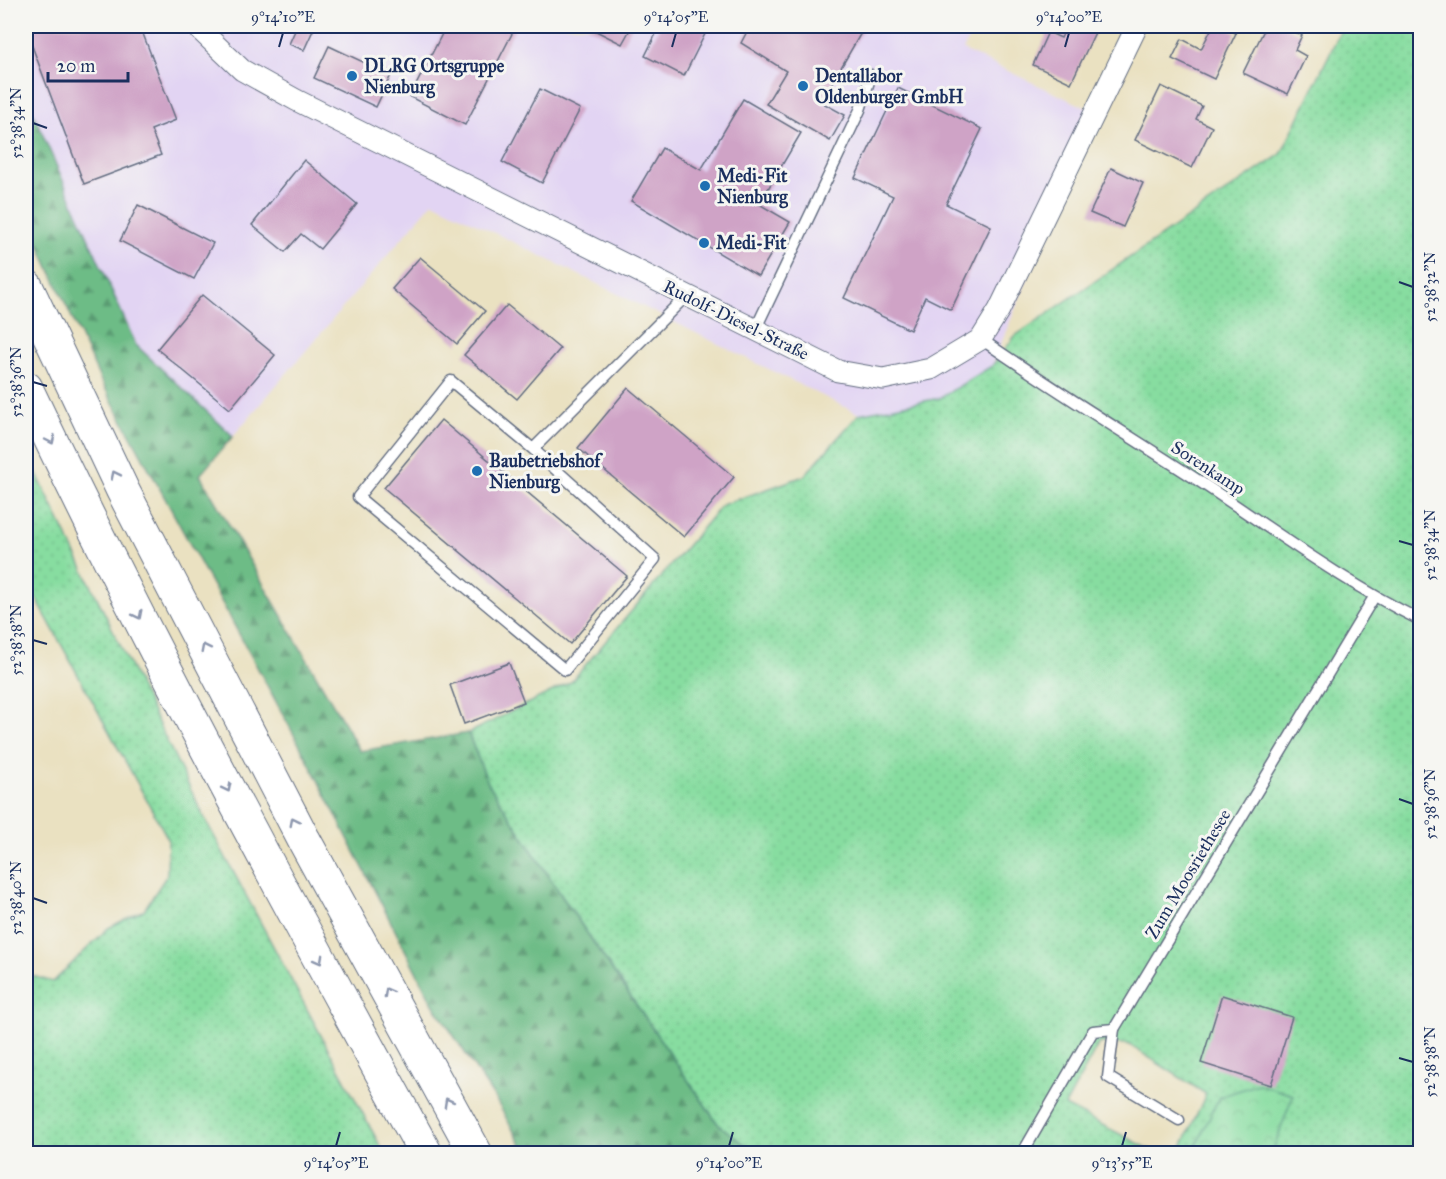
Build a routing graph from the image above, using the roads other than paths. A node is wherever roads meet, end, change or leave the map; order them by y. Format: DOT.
graph roads {
  1 [pos="196,26"];
  2 [pos="1137,26"];
  3 [pos="871,75"];
  4 [pos="26,286"];
  5 [pos="686,296"];
  6 [pos="755,330"];
  7 [pos="981,339"];
  8 [pos="26,388"];
  9 [pos="533,449"];
  10 [pos="1374,597"];
  11 [pos="1420,620"];
  12 [pos="1114,1029"];
  13 [pos="1179,1120"];
  14 [pos="426,1154"];
  15 [pos="476,1154"];
  16 [pos="1022,1154"];
  1 -- 5 [label="street, Rudolf-Diesel-Straße"];
  2 -- 7 [label="street, Rudolf-Diesel-Straße"];
  3 -- 6 [label="lane"];
  15 -- 4 [label="highway, one-way"];
  5 -- 6 [label="street, Rudolf-Diesel-Straße"];
  5 -- 9 [label="lane"];
  6 -- 7 [label="street, Rudolf-Diesel-Straße"];
  7 -- 10 [label="lane, Sorenkamp"];
  8 -- 14 [label="highway, one-way"];
  9 -- 9 [label="lane"];
  10 -- 11 [label="lane, Sorenkamp"];
  10 -- 12 [label="lane, Zum Moosriethesee"];
  12 -- 13 [label="lane"];
  12 -- 16 [label="lane"];
}
